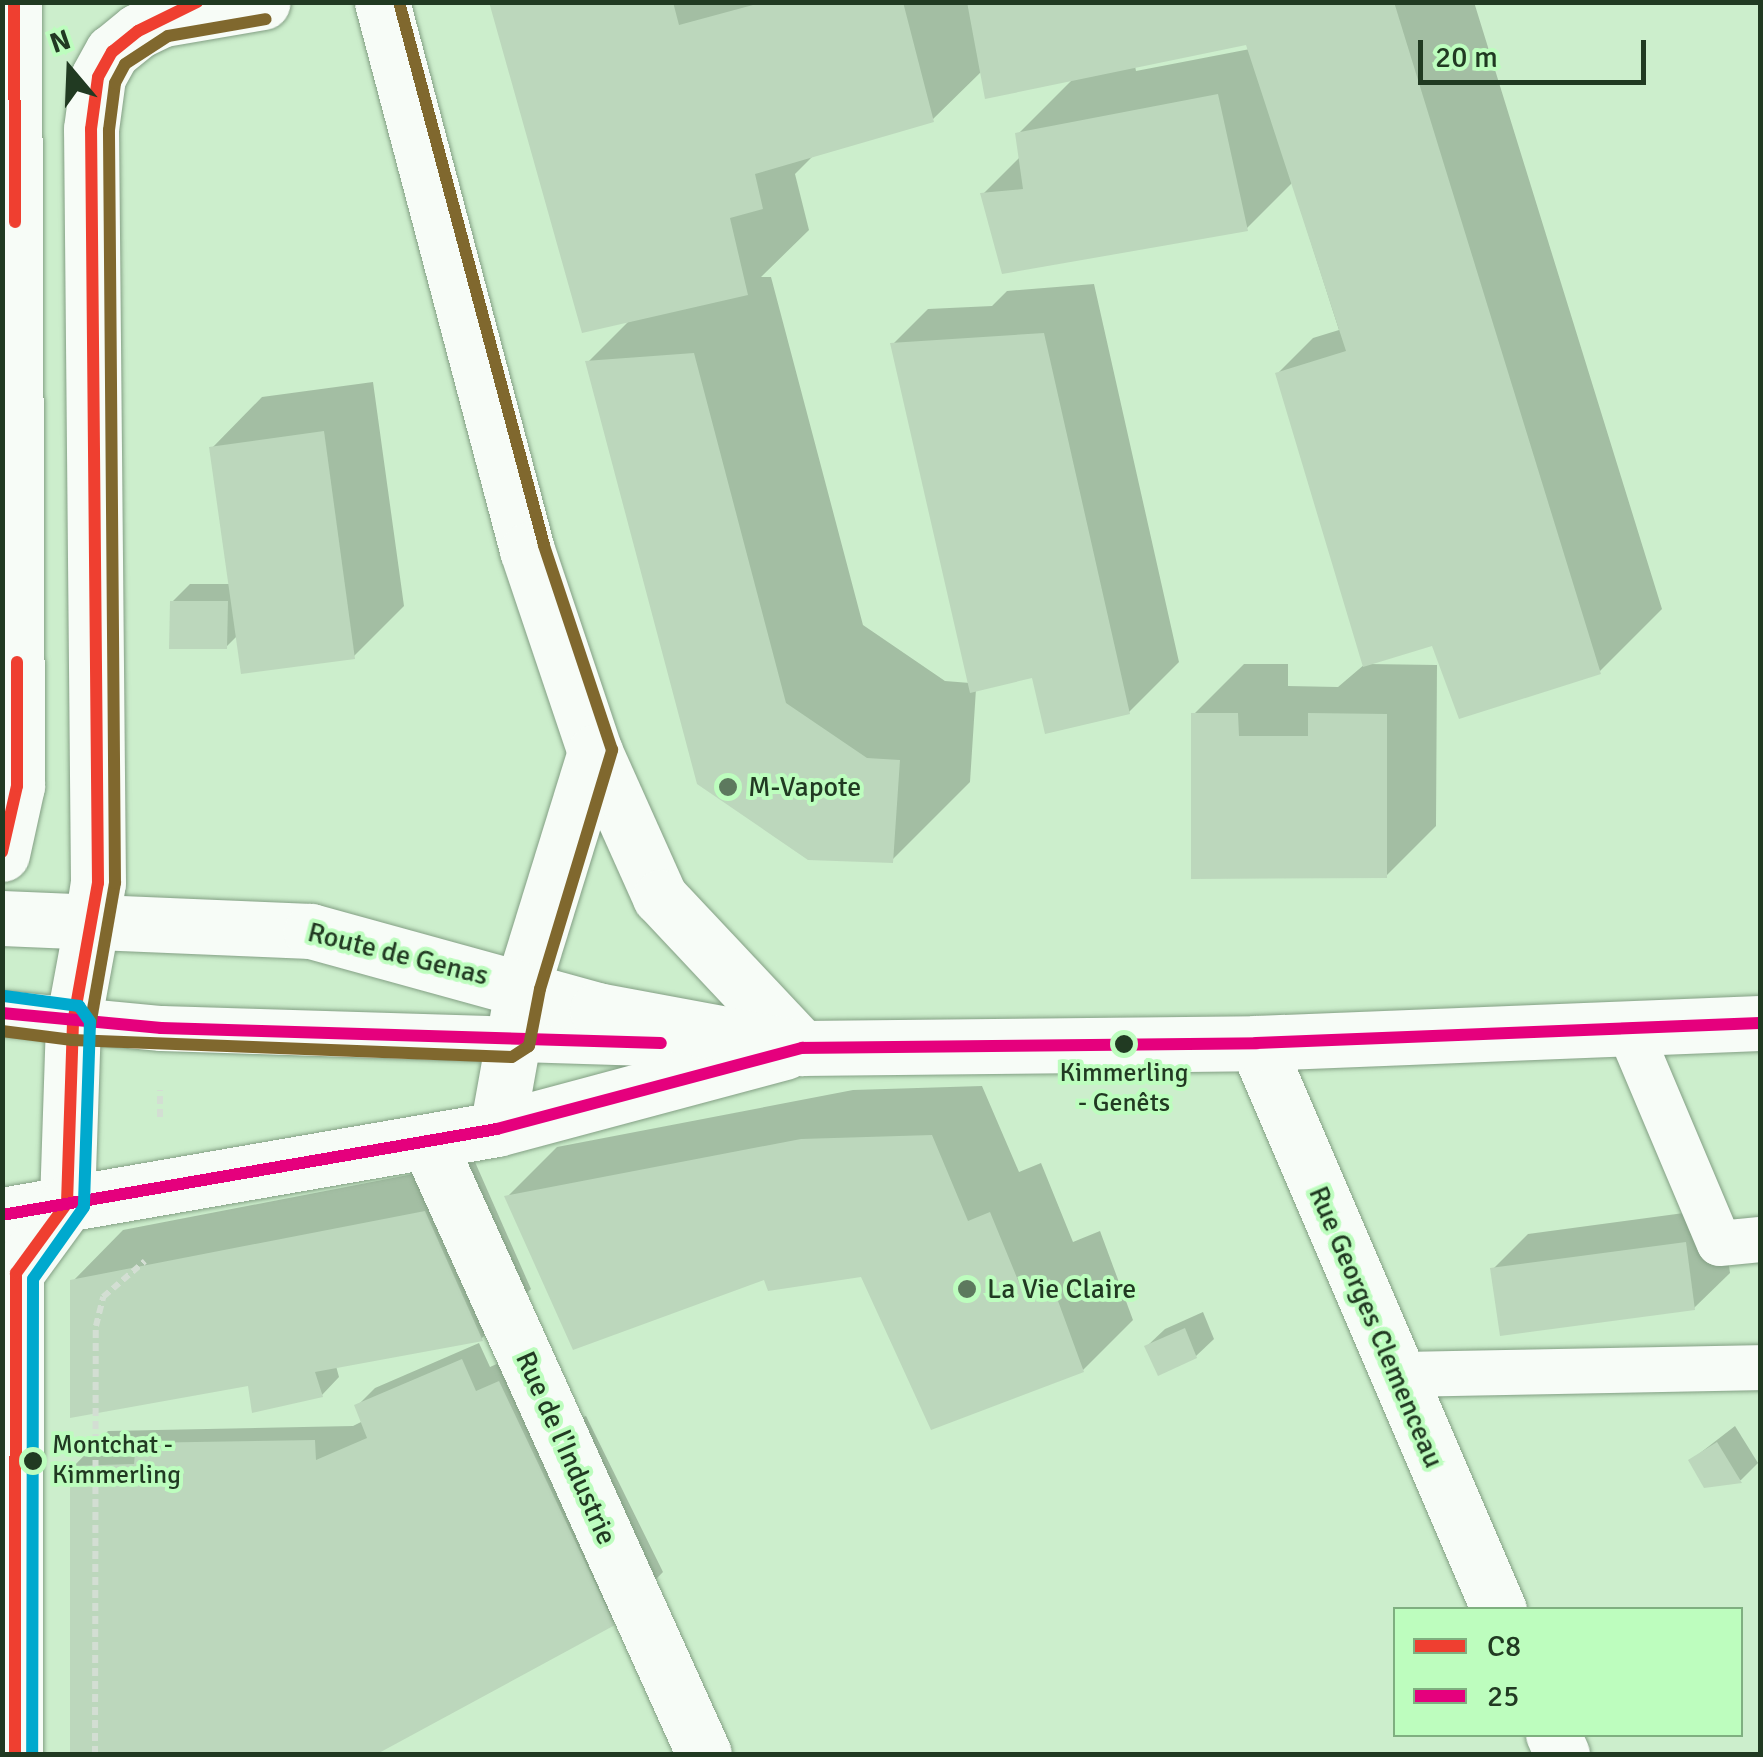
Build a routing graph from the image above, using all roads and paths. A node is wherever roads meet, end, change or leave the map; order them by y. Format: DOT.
graph roads {
  1 [pos="14,2"];
  2 [pos="263,2"];
  3 [pos="377,4"];
  4 [pos="180,11"];
  5 [pos="15,119"];
  6 [pos="91,129"];
  7 [pos="596,752"];
  8 [pos="2,854"];
  9 [pos="2,918"];
  10 [pos="92,920"];
  11 [pos="523,985"];
  12 [pos="2,1013"];
  13 [pos="74,1023"];
  14 [pos="1760,1023"];
  15 [pos="161,1028"];
  16 [pos="1628,1028"];
  17 [pos="513,1040"];
  18 [pos="1256,1042"];
  19 [pos="802,1048"];
  20 [pos="160,1121"];
  21 [pos="498,1128"];
  22 [pos="428,1142"];
  23 [pos="67,1203"];
  24 [pos="2,1215"];
  25 [pos="1760,1239"];
  26 [pos="154,1246"];
  27 [pos="1760,1367"];
  28 [pos="1396,1374"];
  29 [pos="1498,1607"];
  30 [pos="15,1754"];
  31 [pos="95,1754"];
  32 [pos="704,1754"];
  1 -- 5 [label="street"];
  2 -- 4 [label="street"];
  3 -- 7 [label="street"];
  4 -- 6 [label="street"];
  5 -- 6 [label="street"];
  5 -- 8 [label="street"];
  6 -- 10 [label="street"];
  7 -- 11 [label="street"];
  7 -- 19 [label="street"];
  9 -- 10 [label="street, Route de Genas"];
  10 -- 11 [label="street, Route de Genas"];
  10 -- 13 [label="street"];
  11 -- 17 [label="street, Route de Genas"];
  11 -- 19 [label="street, Route de Genas"];
  12 -- 13 [label="lane, Route de Genas"];
  13 -- 15 [label="lane, Route de Genas"];
  13 -- 23 [label="street"];
  14 -- 16 [label="street, Route de Genas"];
  15 -- 17 [label="lane, Route de Genas"];
  15 -- 20 [label="path"];
  16 -- 18 [label="street, Route de Genas"];
  16 -- 25 [label="lane"];
  17 -- 19 [label="lane, Route de Genas"];
  17 -- 21 [label="street, Route de Genas"];
  18 -- 19 [label="street, Route de Genas"];
  18 -- 28 [label="street, Rue Georges Clemenceau"];
  19 -- 21 [label="street"];
  21 -- 22 [label="street"];
  22 -- 23 [label="street"];
  22 -- 32 [label="street, Rue de l'Industrie"];
  23 -- 24 [label="street"];
  23 -- 30 [label="street"];
  26 -- 31 [label="path"];
  27 -- 28 [label="lane"];
  28 -- 29 [label="street, Rue Georges Clemenceau"];
}
